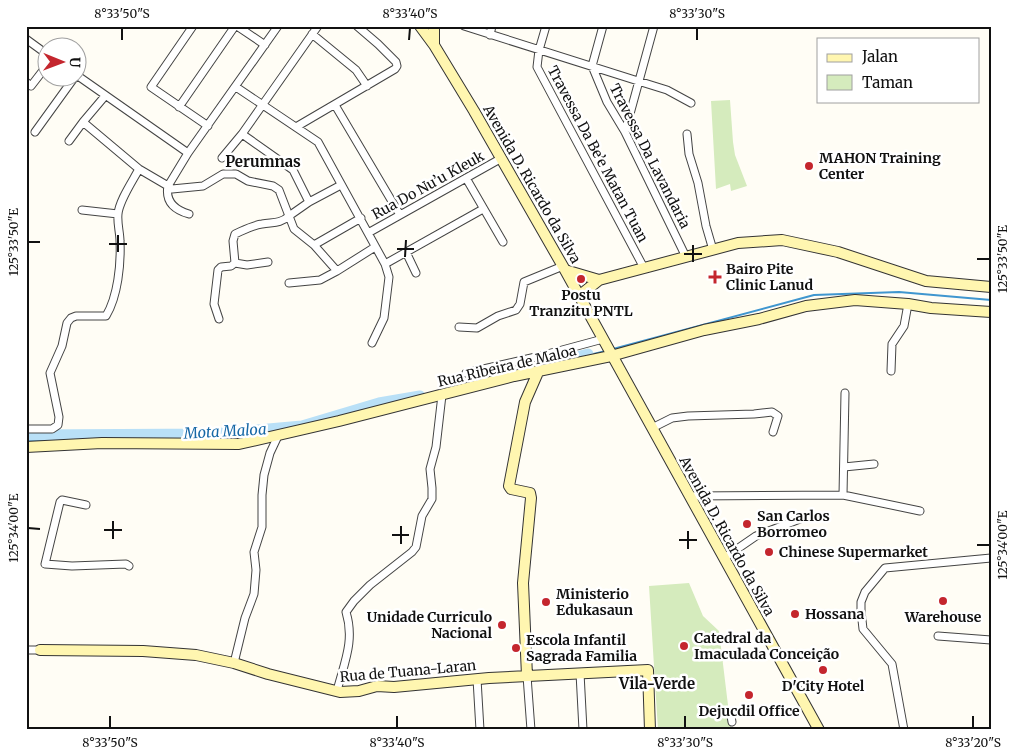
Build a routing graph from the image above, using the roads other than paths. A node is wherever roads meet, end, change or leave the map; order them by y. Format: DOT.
graph roads {
  1 [pos="193,26"];
  2 [pos="236,26"];
  3 [pos="278,26"];
  4 [pos="318,26"];
  5 [pos="358,26"];
  6 [pos="420,26"];
  7 [pos="434,26"];
  8 [pos="464,26"];
  9 [pos="492,26"];
  10 [pos="546,26"];
  11 [pos="603,26"];
  12 [pos="654,26"];
  13 [pos="312,34"];
  14 [pos="490,35"];
  15 [pos="26,40"];
  16 [pos="434,45"];
  17 [pos="265,46"];
  18 [pos="38,48"];
  19 [pos="539,50"];
  20 [pos="592,66"];
  21 [pos="38,78"];
  22 [pos="638,81"];
  23 [pos="26,82"];
  24 [pos="88,85"];
  25 [pos="367,86"];
  26 [pos="236,87"];
  27 [pos="68,88"];
  28 [pos="105,96"];
  29 [pos="691,103"];
  30 [pos="262,104"];
  31 [pos="334,104"];
  32 [pos="179,107"];
  33 [pos="84,122"];
  34 [pos="208,126"];
  35 [pos="296,127"];
  36 [pos="35,132"];
  37 [pos="625,132"];
  38 [pos="242,134"];
  39 [pos="687,134"];
  40 [pos="69,141"];
  41 [pos="188,153"];
  42 [pos="222,158"];
  43 [pos="500,159"];
  44 [pos="139,169"];
  45 [pos="466,178"];
  46 [pos="341,185"];
  47 [pos="168,186"];
  48 [pos="310,202"];
  49 [pos="483,209"];
  50 [pos="82,210"];
  51 [pos="118,214"];
  52 [pos="189,214"];
  53 [pos="400,215"];
  54 [pos="289,216"];
  55 [pos="360,218"];
  56 [pos="368,233"];
  57 [pos="503,242"];
  58 [pos="314,246"];
  59 [pos="375,247"];
  60 [pos="713,250"];
  61 [pos="406,252"];
  62 [pos="686,257"];
  63 [pos="268,262"];
  64 [pos="235,263"];
  65 [pos="385,264"];
  66 [pos="564,268"];
  67 [pos="644,268"];
  68 [pos="337,271"];
  69 [pos="416,273"];
  70 [pos="599,280"];
  71 [pos="289,283"];
  72 [pos="991,288"];
  73 [pos="579,296"];
  74 [pos="908,304"];
  75 [pos="991,312"];
  76 [pos="219,319"];
  77 [pos="459,327"];
  78 [pos="604,340"];
  79 [pos="372,343"];
  80 [pos="612,353"];
  81 [pos="539,370"];
  82 [pos="890,371"];
  83 [pos="466,373"];
  84 [pos="845,393"];
  85 [pos="442,395"];
  86 [pos="652,428"];
  87 [pos="26,429"];
  88 [pos="773,432"];
  89 [pos="278,436"];
  90 [pos="26,447"];
  91 [pos="874,464"];
  92 [pos="844,467"];
  93 [pos="843,495"];
  94 [pos="690,496"];
  95 [pos="86,505"];
  96 [pos="920,511"];
  97 [pos="805,517"];
  98 [pos="724,558"];
  99 [pos="991,558"];
  100 [pos="129,566"];
  101 [pos="938,636"];
  102 [pos="991,640"];
  103 [pos="26,650"];
  104 [pos="40,650"];
  105 [pos="234,663"];
  106 [pos="580,673"];
  107 [pos="527,676"];
  108 [pos="477,679"];
  109 [pos="337,691"];
  110 [pos="480,730"];
  111 [pos="531,730"];
  112 [pos="583,730"];
  113 [pos="650,730"];
  114 [pos="819,730"];
  115 [pos="904,730"];
  1 -- 32 [label="street"];
  2 -- 17 [label="street"];
  2 -- 32 [label="street"];
  3 -- 17 [label="street"];
  4 -- 13 [label="street"];
  5 -- 25 [label="street"];
  6 -- 16 [label="street, Avenida D. Ricardo da Silva"];
  7 -- 16 [label="street"];
  8 -- 14 [label="street"];
  9 -- 14 [label="street"];
  10 -- 19 [label="street"];
  11 -- 20 [label="street"];
  12 -- 22 [label="street"];
  13 -- 25 [label="street"];
  13 -- 30 [label="street"];
  14 -- 19 [label="street"];
  15 -- 18 [label="street"];
  16 -- 43 [label="street, Avenida D. Ricardo da Silva"];
  17 -- 26 [label="street"];
  19 -- 20 [label="street"];
  19 -- 67 [label="street, Travessa Da Be’e Matan Tuan"];
  20 -- 22 [label="street"];
  20 -- 37 [label="street, Travessa Da Lavandaria"];
  21 -- 23 [label="street"];
  22 -- 29 [label="street"];
  22 -- 37 [label="street"];
  24 -- 28 [label="street"];
  25 -- 31 [label="street"];
  26 -- 30 [label="street"];
  26 -- 34 [label="street"];
  27 -- 36 [label="street"];
  28 -- 33 [label="street"];
  28 -- 41 [label="street"];
  30 -- 35 [label="street"];
  30 -- 38 [label="street"];
  31 -- 35 [label="street"];
  31 -- 53 [label="street"];
  32 -- 34 [label="street"];
  33 -- 40 [label="street"];
  33 -- 44 [label="street"];
  34 -- 41 [label="street"];
  35 -- 46 [label="street"];
  37 -- 62 [label="street, Travessa Da Lavandaria"];
  38 -- 42 [label="street"];
  38 -- 48 [label="street"];
  39 -- 60 [label="street"];
  41 -- 47 [label="street"];
  43 -- 45 [label="street, Rua Do Nu’u Kleuk"];
  43 -- 66 [label="street, Avenida D. Ricardo da Silva"];
  44 -- 47 [label="street"];
  44 -- 51 [label="street"];
  45 -- 49 [label="street"];
  45 -- 53 [label="street, Rua Do Nu’u Kleuk"];
  46 -- 48 [label="street"];
  46 -- 55 [label="street"];
  47 -- 52 [label="street"];
  47 -- 54 [label="street"];
  48 -- 54 [label="street"];
  49 -- 57 [label="street"];
  49 -- 61 [label="street"];
  50 -- 51 [label="street"];
  51 -- 87 [label="street"];
  53 -- 56 [label="street, Rua Do Nu’u Kleuk"];
  54 -- 58 [label="street"];
  54 -- 64 [label="street"];
  55 -- 56 [label="street"];
  55 -- 58 [label="street"];
  56 -- 59 [label="street"];
  58 -- 68 [label="street"];
  59 -- 65 [label="street"];
  59 -- 68 [label="street"];
  60 -- 62 [label="street"];
  60 -- 72 [label="street"];
  61 -- 65 [label="street"];
  61 -- 69 [label="street"];
  62 -- 67 [label="street"];
  63 -- 64 [label="street"];
  64 -- 76 [label="street"];
  65 -- 79 [label="street"];
  66 -- 70 [label="street"];
  66 -- 73 [label="street, Avenida D. Ricardo da Silva"];
  66 -- 77 [label="street"];
  67 -- 70 [label="street"];
  68 -- 71 [label="street"];
  70 -- 73 [label="street"];
  73 -- 78 [label="street, Avenida D. Ricardo da Silva"];
  74 -- 75 [label="street, Rua Ribeira de Maloa"];
  74 -- 80 [label="street, Rua Ribeira de Maloa"];
  74 -- 82 [label="street"];
  78 -- 80 [label="street, Avenida D. Ricardo da Silva"];
  78 -- 83 [label="street"];
  80 -- 81 [label="street, Rua Ribeira de Maloa"];
  80 -- 86 [label="street, Avenida D. Ricardo da Silva"];
  81 -- 85 [label="street, Rua Ribeira de Maloa"];
  81 -- 107 [label="street"];
  84 -- 92 [label="street"];
  85 -- 89 [label="street, Rua Ribeira de Maloa"];
  85 -- 109 [label="street"];
  86 -- 88 [label="street"];
  86 -- 94 [label="street, Avenida D. Ricardo da Silva"];
  89 -- 90 [label="street, Rua Ribeira de Maloa"];
  89 -- 105 [label="street"];
  91 -- 92 [label="street"];
  92 -- 93 [label="street"];
  93 -- 94 [label="street"];
  93 -- 96 [label="street"];
  94 -- 98 [label="street, Avenida D. Ricardo da Silva"];
  95 -- 100 [label="street"];
  97 -- 98 [label="street"];
  98 -- 114 [label="street, Avenida D. Ricardo da Silva"];
  99 -- 115 [label="street"];
  101 -- 102 [label="street"];
  103 -- 104 [label="street, Rua de Tuana-Laran"];
  104 -- 105 [label="street, Rua de Tuana-Laran"];
  105 -- 109 [label="street, Rua de Tuana-Laran"];
  106 -- 107 [label="street, Rua de Tuana-Laran"];
  106 -- 112 [label="street"];
  106 -- 113 [label="street, Rua de Tuana-Laran"];
  107 -- 108 [label="street, Rua de Tuana-Laran"];
  107 -- 111 [label="street"];
  108 -- 109 [label="street, Rua de Tuana-Laran"];
  108 -- 110 [label="street"];
}
